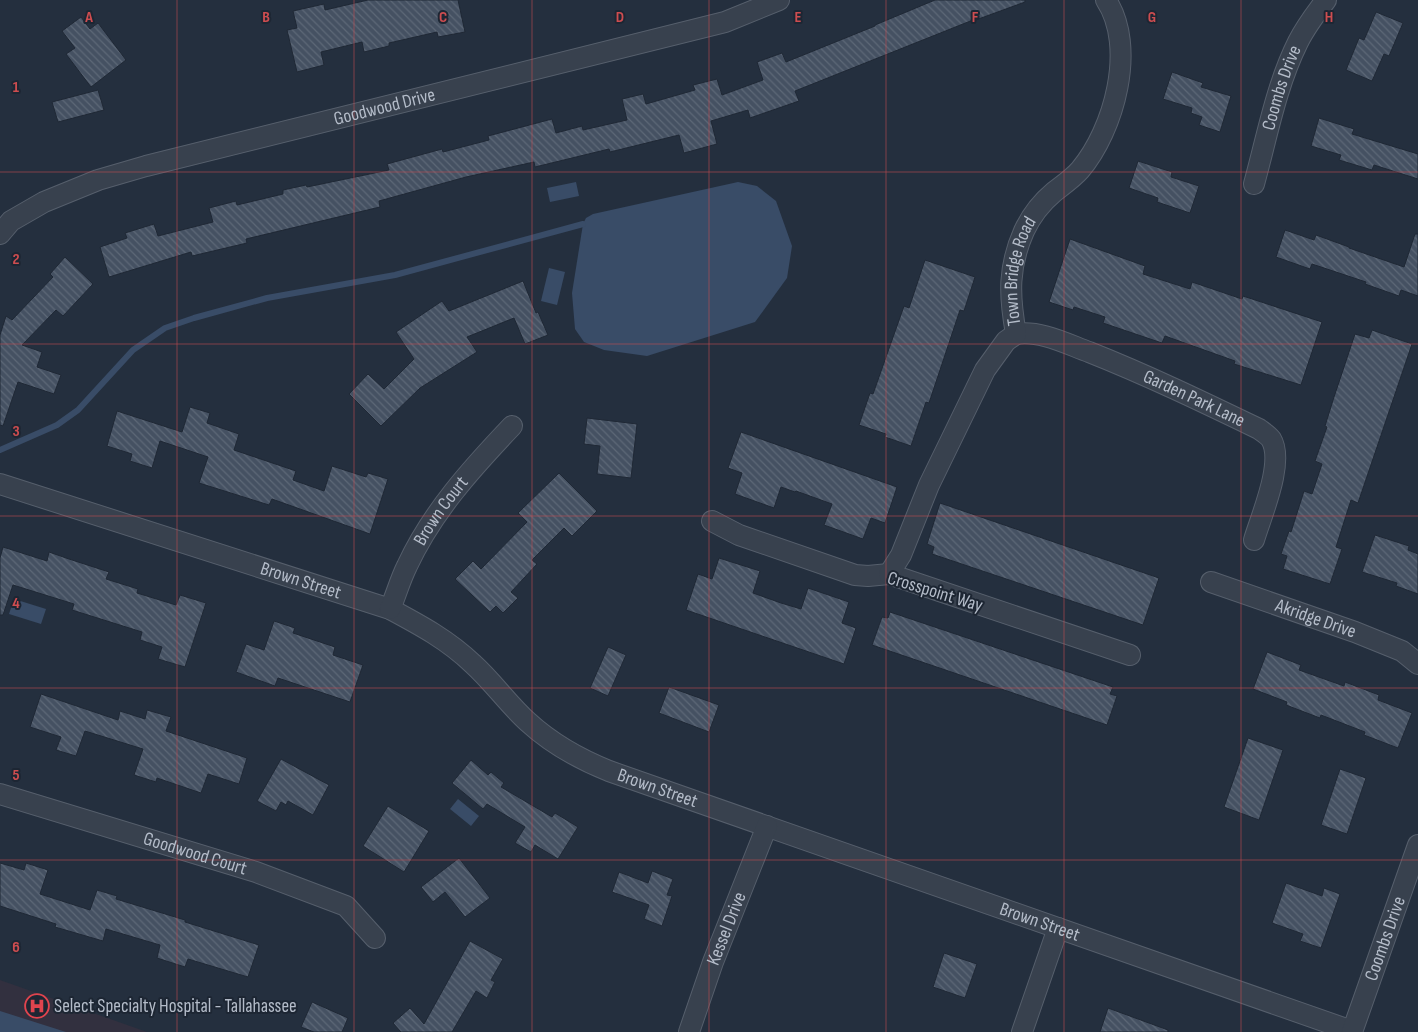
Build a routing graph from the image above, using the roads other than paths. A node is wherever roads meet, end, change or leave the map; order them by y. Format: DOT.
graph roads {
  1 [pos="779,0"];
  2 [pos="1106,0"];
  3 [pos="1326,0"];
  4 [pos="1254,184"];
  5 [pos="0,234"];
  6 [pos="1016,334"];
  7 [pos="512,426"];
  8 [pos="0,484"];
  9 [pos="712,521"];
  10 [pos="1254,540"];
  11 [pos="889,574"];
  12 [pos="1211,582"];
  13 [pos="390,609"];
  14 [pos="1130,655"];
  15 [pos="1418,664"];
  16 [pos="0,794"];
  17 [pos="767,826"];
  18 [pos="1418,845"];
  19 [pos="1058,928"];
  20 [pos="375,938"];
  21 [pos="1352,1031"];
  22 [pos="689,1032"];
  23 [pos="1022,1032"];
  1 -- 5 [label="street, Goodwood Drive"];
  2 -- 6 [label="street, Town Bridge Road"];
  3 -- 4 [label="street, Coombs Drive"];
  6 -- 10 [label="street, Garden Park Lane"];
  6 -- 11 [label="street, Town Bridge Road"];
  7 -- 13 [label="street, Brown Court"];
  8 -- 13 [label="street, Brown Street"];
  9 -- 11 [label="street, Crosspoint Way"];
  11 -- 14 [label="street, Crosspoint Way"];
  12 -- 15 [label="street, Akridge Drive"];
  13 -- 17 [label="street, Brown Street"];
  16 -- 20 [label="street, Goodwood Court"];
  17 -- 19 [label="street, Brown Street"];
  17 -- 22 [label="street, Kessel Drive"];
  18 -- 21 [label="street, Coombs Drive"];
  19 -- 21 [label="street, Brown Street"];
  19 -- 23 [label="street"];
}
